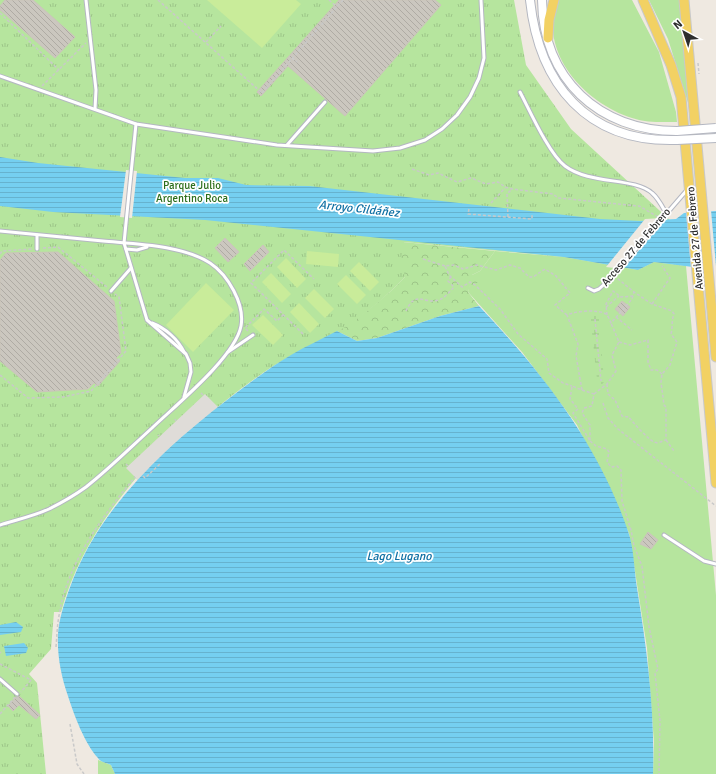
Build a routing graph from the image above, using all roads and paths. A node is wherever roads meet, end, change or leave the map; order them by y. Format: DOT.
graph roads {
  1 [pos="86,0"];
  2 [pos="158,0"];
  3 [pos="329,0"];
  4 [pos="343,0"];
  5 [pos="481,0"];
  6 [pos="530,0"];
  7 [pos="542,0"];
  8 [pos="554,0"];
  9 [pos="684,0"];
  10 [pos="643,3"];
  11 [pos="337,7"];
  12 [pos="0,13"];
  13 [pos="221,26"];
  14 [pos="548,38"];
  15 [pos="90,39"];
  16 [pos="206,42"];
  17 [pos="292,58"];
  18 [pos="297,62"];
  19 [pos="59,70"];
  20 [pos="0,76"];
  21 [pos="38,90"];
  22 [pos="520,92"];
  23 [pos="325,102"];
  24 [pos="95,109"];
  25 [pos="136,124"];
  26 [pos="716,128"];
  27 [pos="716,138"];
  28 [pos="287,145"];
  29 [pos="412,169"];
  30 [pos="700,181"];
  31 [pos="690,186"];
  32 [pos="505,187"];
  33 [pos="512,189"];
  34 [pos="492,203"];
  35 [pos="469,209"];
  36 [pos="666,212"];
  37 [pos="532,216"];
  38 [pos="508,217"];
  39 [pos="661,219"];
  40 [pos="0,231"];
  41 [pos="37,234"];
  42 [pos="124,243"];
  43 [pos="149,246"];
  44 [pos="37,248"];
  45 [pos="126,249"];
  46 [pos="0,254"];
  47 [pos="423,259"];
  48 [pos="445,266"];
  49 [pos="662,266"];
  50 [pos="131,268"];
  51 [pos="614,273"];
  52 [pos="451,277"];
  53 [pos="314,279"];
  54 [pos="588,288"];
  55 [pos="111,291"];
  56 [pos="634,292"];
  57 [pos="619,296"];
  58 [pos="633,296"];
  59 [pos="652,304"];
  60 [pos="606,307"];
  61 [pos="406,311"];
  62 [pos="284,314"];
  63 [pos="567,315"];
  64 [pos="607,315"];
  65 [pos="616,317"];
  66 [pos="595,319"];
  67 [pos="611,323"];
  68 [pos="632,330"];
  69 [pos="303,334"];
  70 [pos="253,335"];
  71 [pos="619,342"];
  72 [pos="225,354"];
  73 [pos="716,357"];
  74 [pos="662,374"];
  75 [pos="0,375"];
  76 [pos="601,381"];
  77 [pos="607,384"];
  78 [pos="572,386"];
  79 [pos="582,390"];
  80 [pos="594,394"];
  81 [pos="183,398"];
  82 [pos="603,403"];
  83 [pos="584,408"];
  84 [pos="578,409"];
  85 [pos="666,440"];
  86 [pos="590,441"];
  87 [pos="674,451"];
  88 [pos="160,464"];
  89 [pos="142,476"];
  90 [pos="135,477"];
  91 [pos="716,483"];
  92 [pos="716,506"];
  93 [pos="0,525"];
  94 [pos="664,535"];
  95 [pos="716,564"];
  96 [pos="56,646"];
  97 [pos="0,664"];
  98 [pos="0,679"];
  99 [pos="17,694"];
  100 [pos="0,714"];
  101 [pos="70,724"];
  102 [pos="84,774"];
  103 [pos="659,774"];
  1 -- 15 [label="lane"];
  2 -- 16 [label="path"];
  3 -- 11 [label="path"];
  4 -- 11 [label="path"];
  5 -- 28 [label="lane"];
  6 -- 27 [label="main road, bridge"];
  7 -- 14 [label="main road"];
  8 -- 14 [label="main road"];
  9 -- 30 [label="main road, Avenida 27 de Febrero"];
  10 -- 31 [label="main road, Avenida 27 de Febrero"];
  11 -- 17 [label="path"];
  12 -- 19 [label="path"];
  13 -- 16 [label="path"];
  14 -- 26 [label="main road, bridge"];
  15 -- 19 [label="path"];
  15 -- 24 [label="lane"];
  16 -- 17 [label="path"];
  17 -- 18 [label="path"];
  19 -- 21 [label="path"];
  20 -- 21 [label="lane"];
  21 -- 24 [label="lane"];
  22 -- 36 [label="lane"];
  23 -- 28 [label="lane"];
  24 -- 25 [label="lane"];
  25 -- 28 [label="lane"];
  25 -- 42 [label="lane"];
  29 -- 32 [label="path"];
  30 -- 31 [label="lane, Acceso 27 de Febrero"];
  30 -- 73 [label="main road, Avenida 27 de Febrero"];
  31 -- 36 [label="lane, Acceso 27 de Febrero"];
  31 -- 91 [label="main road, Avenida 27 de Febrero"];
  32 -- 33 [label="path"];
  32 -- 34 [label="path"];
  33 -- 38 [label="path"];
  33 -- 39 [label="path"];
  35 -- 38 [label="path"];
  36 -- 39 [label="lane, Acceso 27 de Febrero"];
  37 -- 38 [label="path"];
  39 -- 51 [label="lane, Acceso 27 de Febrero"];
  40 -- 41 [label="lane"];
  41 -- 42 [label="lane"];
  41 -- 44 [label="lane"];
  42 -- 43 [label="lane"];
  42 -- 45 [label="lane"];
  43 -- 45 [label="lane"];
  43 -- 72 [label="lane"];
  44 -- 46 [label="path"];
  44 -- 55 [label="path"];
  45 -- 50 [label="lane"];
  47 -- 48 [label="path"];
  48 -- 52 [label="path"];
  48 -- 63 [label="path"];
  49 -- 59 [label="path"];
  50 -- 55 [label="lane"];
  50 -- 81 [label="lane"];
  51 -- 54 [label="lane, Acceso 27 de Febrero"];
  51 -- 56 [label="path"];
  52 -- 61 [label="path"];
  52 -- 78 [label="path"];
  53 -- 62 [label="path"];
  55 -- 75 [label="path"];
  56 -- 58 [label="path"];
  56 -- 59 [label="path"];
  57 -- 58 [label="path"];
  57 -- 60 [label="path"];
  57 -- 60 [label="path"];
  58 -- 65 [label="path"];
  59 -- 74 [label="path"];
  60 -- 64 [label="path"];
  62 -- 69 [label="path"];
  62 -- 70 [label="path"];
  63 -- 64 [label="path"];
  63 -- 79 [label="path"];
  64 -- 67 [label="path"];
  65 -- 67 [label="path"];
  65 -- 68 [label="path"];
  66 -- 76 [label="path"];
  67 -- 71 [label="path"];
  70 -- 72 [label="lane"];
  71 -- 74 [label="path"];
  71 -- 77 [label="path"];
  72 -- 81 [label="lane"];
  74 -- 85 [label="path"];
  77 -- 80 [label="path"];
  77 -- 85 [label="path"];
  78 -- 79 [label="path"];
  78 -- 84 [label="path"];
  79 -- 80 [label="path"];
  80 -- 83 [label="path"];
  81 -- 93 [label="lane"];
  82 -- 92 [label="path"];
  83 -- 84 [label="path"];
  83 -- 86 [label="path"];
  84 -- 86 [label="path"];
  85 -- 87 [label="path"];
  86 -- 103 [label="path"];
  88 -- 89 [label="path"];
  90 -- 96 [label="path"];
  94 -- 95 [label="lane"];
  97 -- 99 [label="path"];
  98 -- 99 [label="lane"];
  99 -- 100 [label="path"];
  101 -- 102 [label="path"];
}
